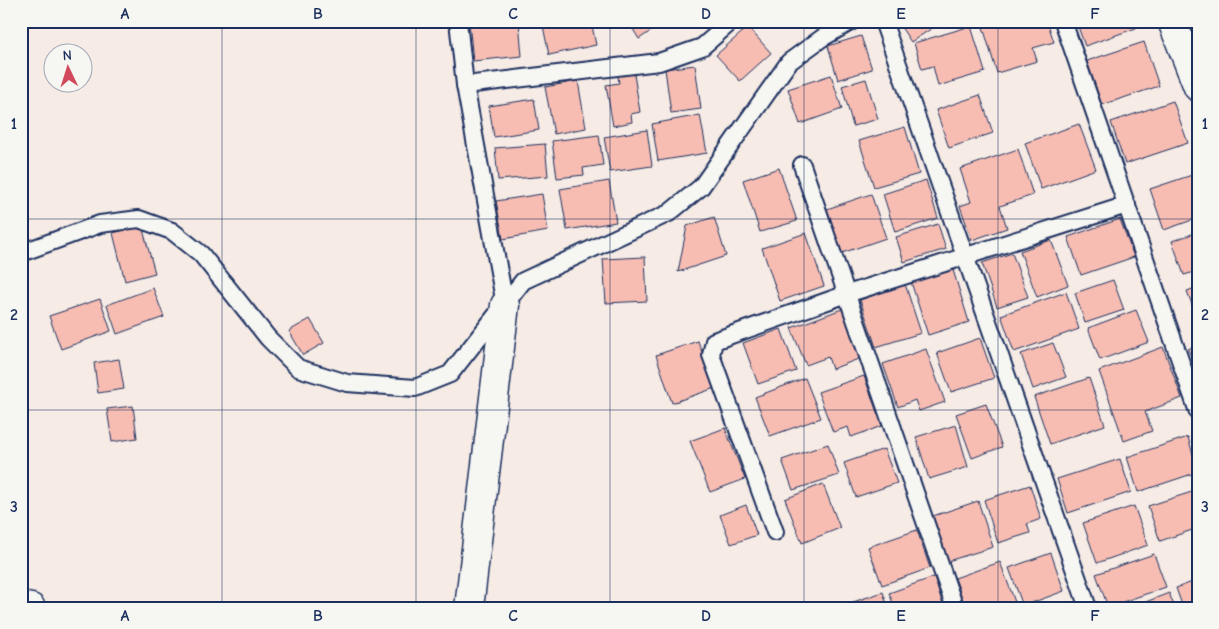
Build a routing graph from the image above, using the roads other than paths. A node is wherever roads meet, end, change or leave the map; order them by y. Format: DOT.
graph roads {
  1 [pos="458,21"];
  2 [pos="732,21"];
  3 [pos="852,21"];
  4 [pos="884,21"];
  5 [pos="1063,21"];
  6 [pos="1172,21"];
  7 [pos="465,85"];
  8 [pos="1198,87"];
  9 [pos="802,165"];
  10 [pos="1127,204"];
  11 [pos="21,253"];
  12 [pos="965,256"];
  13 [pos="847,294"];
  14 [pos="505,305"];
  15 [pos="1198,412"];
  16 [pos="775,532"];
  17 [pos="21,606"];
  18 [pos="31,608"];
  19 [pos="469,608"];
  20 [pos="955,608"];
  21 [pos="1088,608"];
  1 -- 7 [label="lane"];
  2 -- 7 [label="lane"];
  3 -- 14 [label="lane"];
  4 -- 12 [label="lane"];
  5 -- 10 [label="lane"];
  6 -- 8 [label="street"];
  7 -- 14 [label="lane"];
  9 -- 13 [label="lane"];
  10 -- 12 [label="lane"];
  10 -- 15 [label="lane"];
  11 -- 14 [label="lane"];
  12 -- 13 [label="lane"];
  12 -- 21 [label="lane"];
  13 -- 16 [label="lane"];
  13 -- 20 [label="lane"];
  14 -- 19 [label="street"];
  17 -- 18 [label="street"];
}
